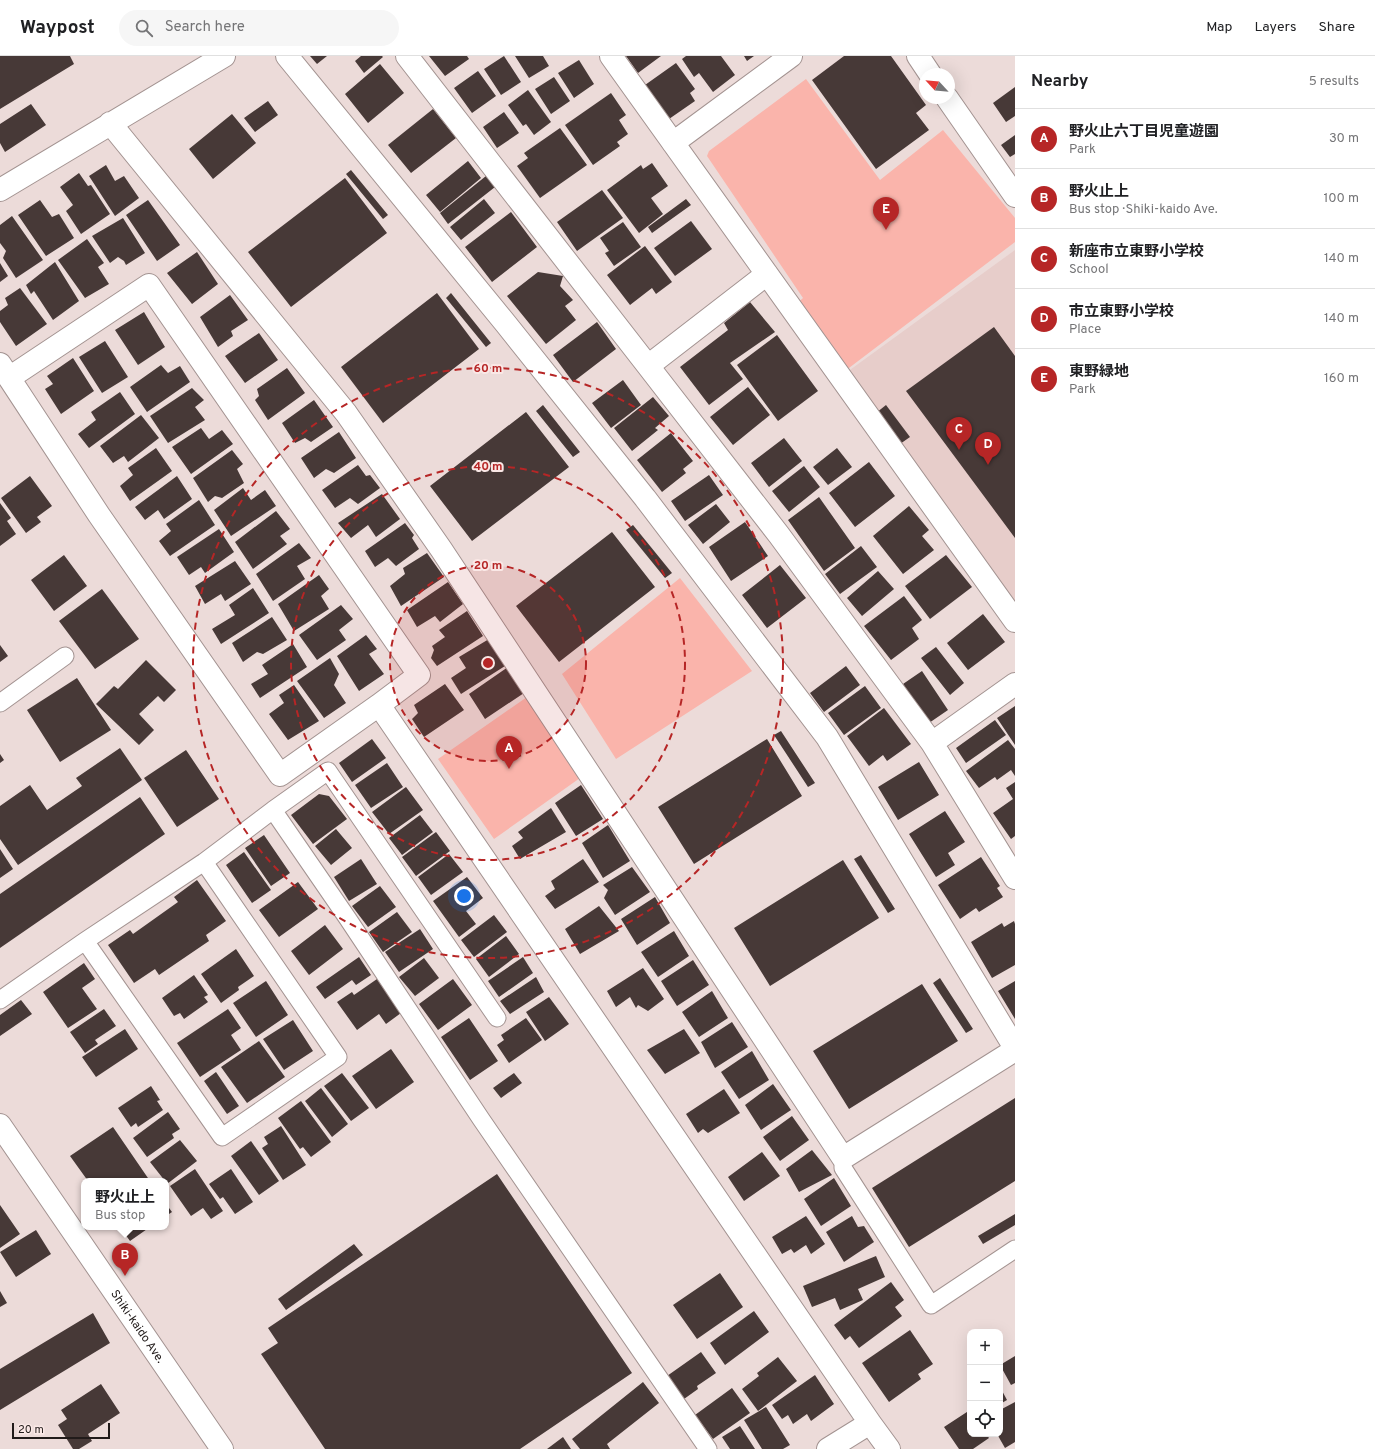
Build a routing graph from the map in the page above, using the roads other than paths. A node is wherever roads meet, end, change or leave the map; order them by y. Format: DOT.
graph roads {
  1 [pos="224,56"];
  2 [pos="287,56"];
  3 [pos="407,56"];
  4 [pos="611,56"];
  5 [pos="791,56"];
  6 [pos="918,56"];
  7 [pos="926,68"];
  8 [pos="951,104"];
  9 [pos="110,123"];
  10 [pos="673,143"];
  11 [pos="0,190"];
  12 [pos="1015,196"];
  13 [pos="767,274"];
  14 [pos="648,366"];
  15 [pos="5,371"];
  16 [pos="1015,621"];
  17 [pos="65,656"];
  18 [pos="1015,684"];
  19 [pos="0,703"];
  20 [pos="379,705"];
  21 [pos="932,743"];
  22 [pos="273,810"];
  23 [pos="204,862"];
  24 [pos="1015,878"];
  25 [pos="84,941"];
  26 [pos="0,1000"];
  27 [pos="496,1018"];
  28 [pos="1015,1049"];
  29 [pos="0,1125"];
  30 [pos="843,1158"];
  31 [pos="1015,1249"];
  32 [pos="870,1423"];
  33 [pos="222,1449"];
  34 [pos="708,1449"];
  35 [pos="828,1449"];
  36 [pos="889,1449"];
  1 -- 9 [label="street"];
  2 -- 28 [label="street"];
  3 -- 14 [label="street"];
  4 -- 10 [label="street"];
  5 -- 10 [label="street"];
  6 -- 7 [label="street"];
  8 -- 12 [label="street"];
  9 -- 11 [label="street"];
  9 -- 30 [label="street"];
  10 -- 13 [label="street"];
  13 -- 14 [label="street"];
  13 -- 16 [label="street"];
  14 -- 21 [label="street"];
  15 -- 20 [label="street"];
  15 -- 20 [label="street"];
  17 -- 19 [label="lane"];
  18 -- 21 [label="street"];
  20 -- 32 [label="street"];
  21 -- 24 [label="street"];
  22 -- 23 [label="lane"];
  22 -- 27 [label="lane"];
  22 -- 34 [label="lane"];
  23 -- 25 [label="lane"];
  23 -- 25 [label="lane"];
  25 -- 26 [label="lane"];
  28 -- 30 [label="street"];
  29 -- 33 [label="street, Shiki-kaido Ave."];
  30 -- 31 [label="lane"];
  32 -- 35 [label="street"];
  32 -- 36 [label="street"];
}
